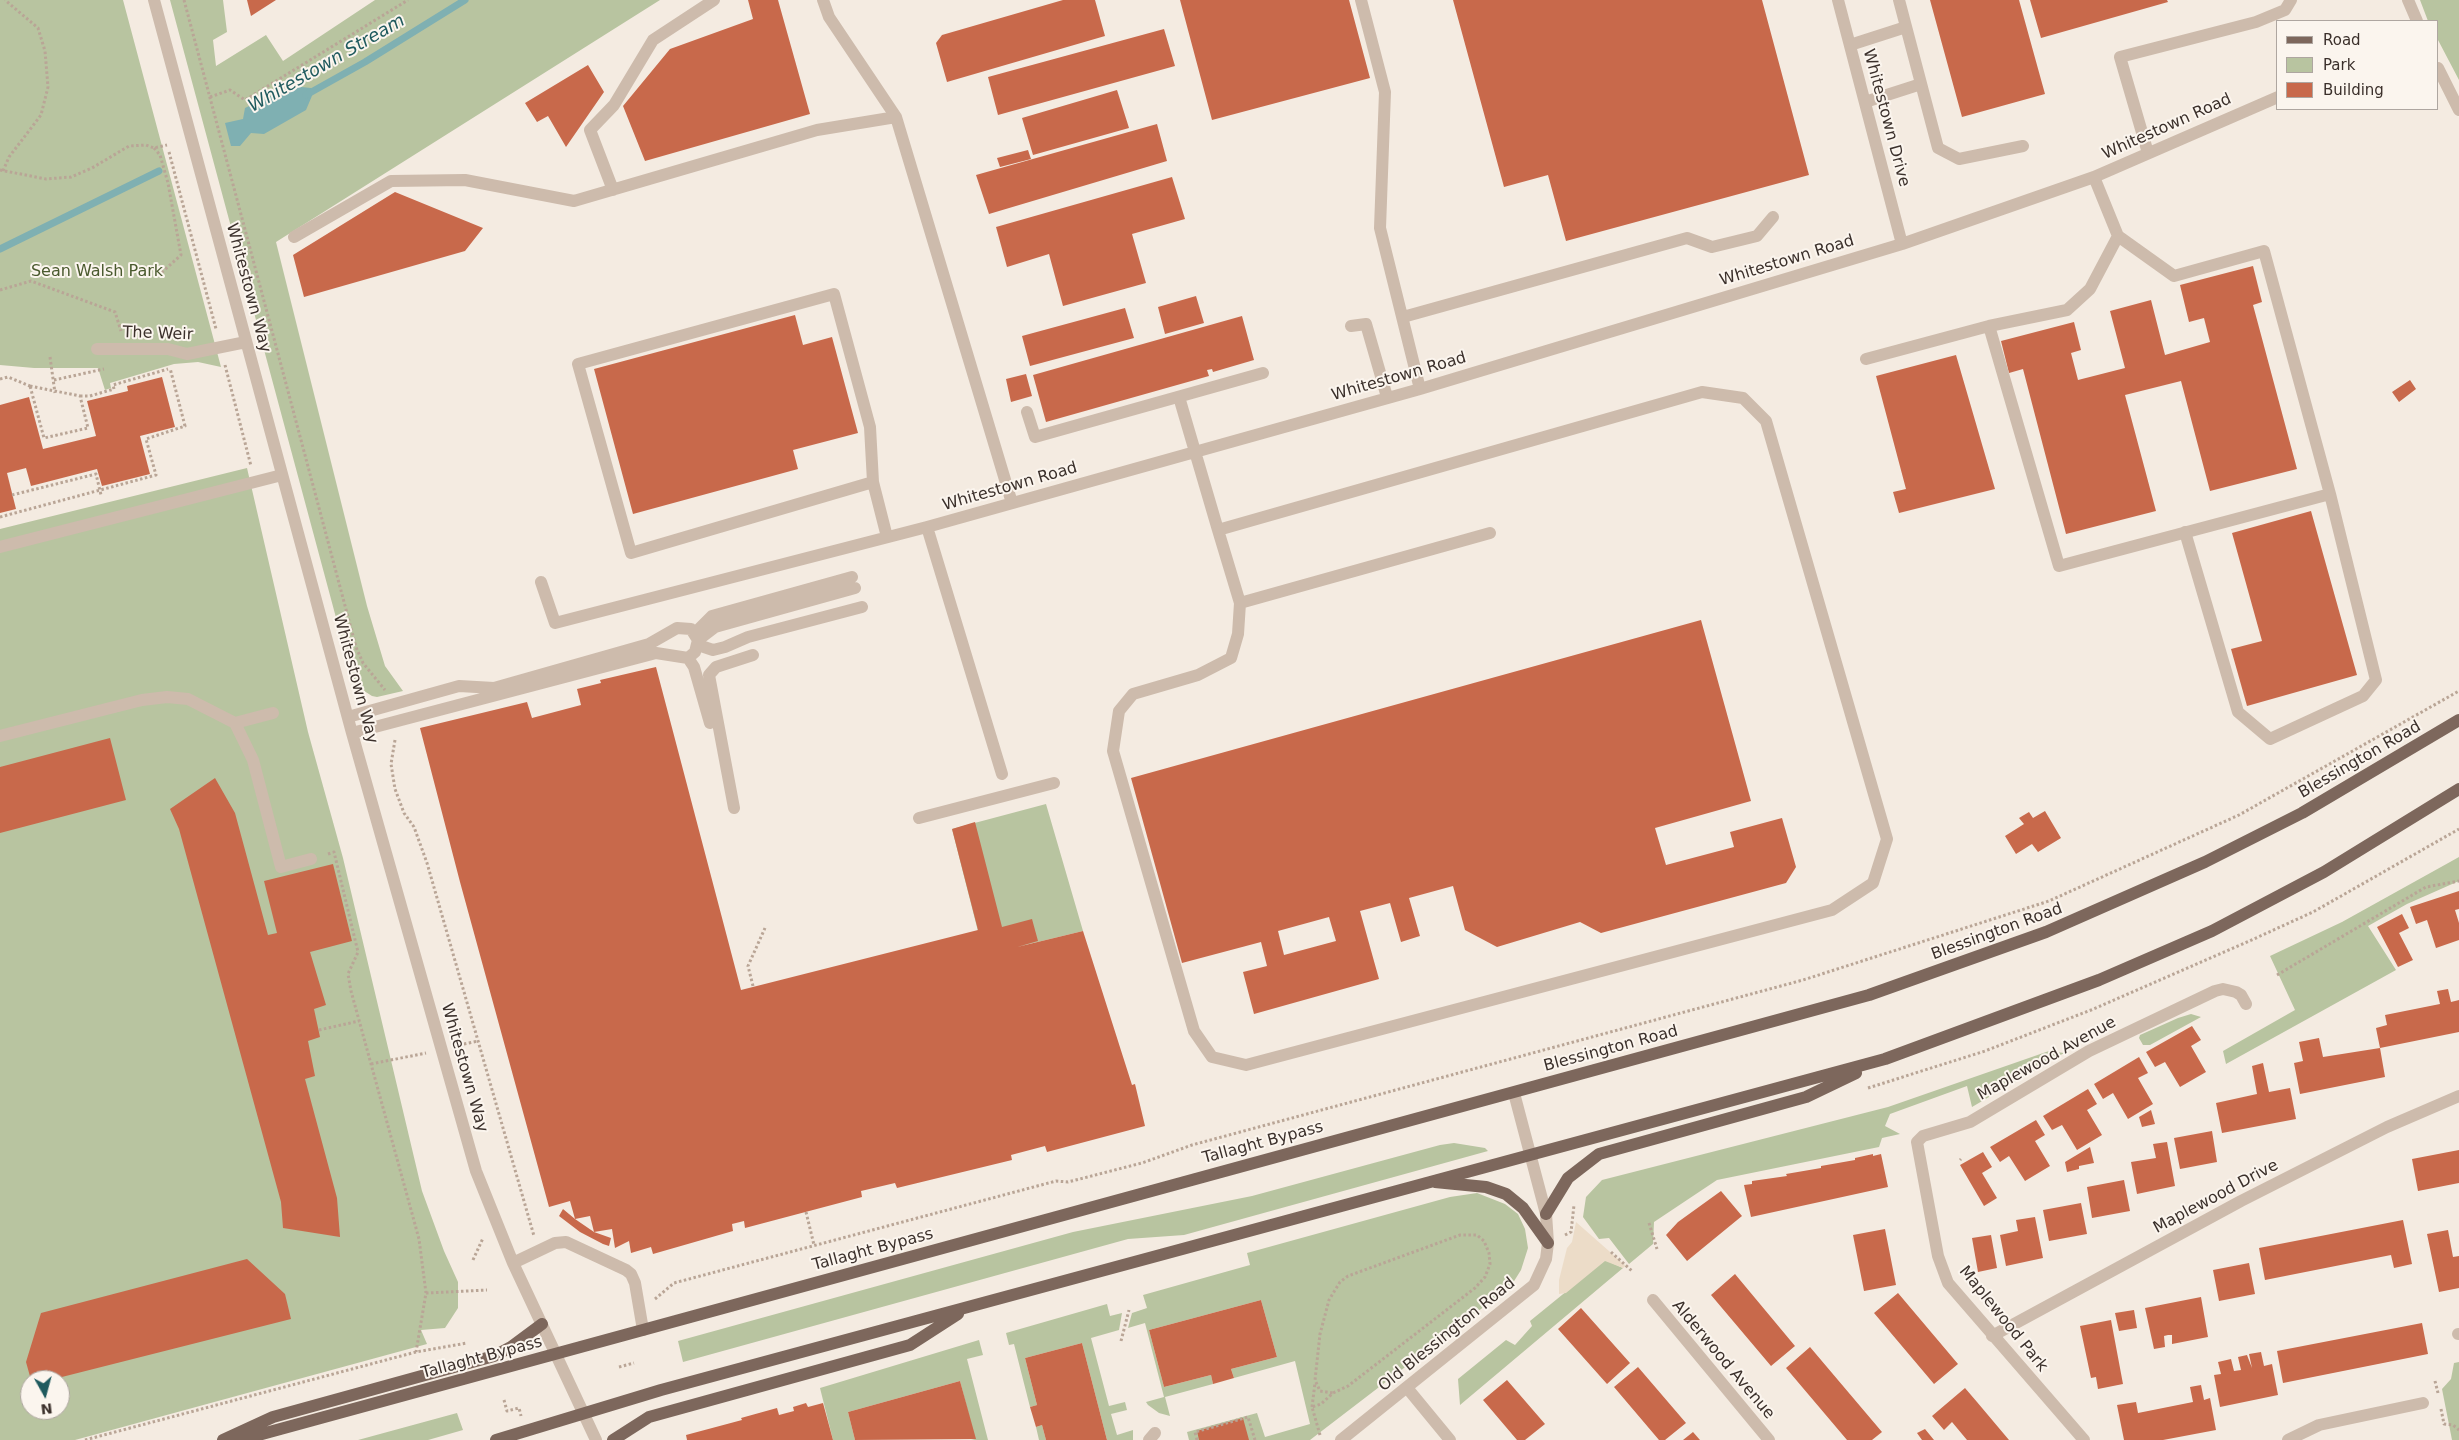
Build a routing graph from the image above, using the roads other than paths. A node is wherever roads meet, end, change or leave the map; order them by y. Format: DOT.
graph roads {
  1 [pos="154,0"];
  2 [pos="714,0"];
  3 [pos="823,0"];
  4 [pos="1361,0"];
  5 [pos="1838,0"];
  6 [pos="1899,0"];
  7 [pos="2291,0"];
  8 [pos="2408,0"];
  9 [pos="2417,20"];
  10 [pos="1906,27"];
  11 [pos="1850,45"];
  12 [pos="2439,70"];
  13 [pos="1921,84"];
  14 [pos="2276,98"];
  15 [pos="1865,102"];
  16 [pos="2459,110"];
  17 [pos="896,117"];
  18 [pos="2023,146"];
  19 [pos="2148,153"];
  20 [pos="2094,177"];
  21 [pos="613,190"];
  22 [pos="1773,216"];
  23 [pos="2118,236"];
  24 [pos="294,237"];
  25 [pos="1902,244"];
  26 [pos="1403,317"];
  27 [pos="1351,326"];
  28 [pos="1989,326"];
  29 [pos="246,342"];
  30 [pos="97,349"];
  31 [pos="1866,360"];
  32 [pos="1263,373"];
  33 [pos="1420,389"];
  34 [pos="1179,396"];
  35 [pos="1386,397"];
  36 [pos="1027,412"];
  37 [pos="1194,452"];
  38 [pos="282,475"];
  39 [pos="873,482"];
  40 [pos="2330,494"];
  41 [pos="1012,503"];
  42 [pos="927,527"];
  43 [pos="1218,530"];
  44 [pos="2185,532"];
  45 [pos="1490,533"];
  46 [pos="888,537"];
  47 [pos="0,547"];
  48 [pos="541,582"];
  49 [pos="854,583"];
  50 [pos="1240,603"];
  51 [pos="862,607"];
  52 [pos="697,639"];
  53 [pos="753,654"];
  54 [pos="688,658"];
  55 [pos="273,713"];
  56 [pos="348,717"];
  57 [pos="2459,720"];
  58 [pos="235,723"];
  59 [pos="352,733"];
  60 [pos="0,736"];
  61 [pos="1002,774"];
  62 [pos="1054,783"];
  63 [pos="2459,789"];
  64 [pos="920,818"];
  65 [pos="311,859"];
  66 [pos="2246,1004"];
  67 [pos="1885,1059"];
  68 [pos="1514,1093"];
  69 [pos="2459,1096"];
  70 [pos="1530,1154"];
  71 [pos="1922,1174"];
  72 [pos="1427,1182"];
  73 [pos="1546,1214"];
  74 [pos="1548,1243"];
  75 [pos="513,1263"];
  76 [pos="1653,1300"];
  77 [pos="969,1308"];
  78 [pos="542,1324"];
  79 [pos="643,1330"];
  80 [pos="1992,1336"];
  81 [pos="557,1354"];
  82 [pos="1408,1389"];
  83 [pos="2423,1403"];
  84 [pos="584,1414"];
  85 [pos="223,1440"];
  86 [pos="240,1440"];
  87 [pos="496,1440"];
  88 [pos="596,1440"];
  89 [pos="614,1440"];
  90 [pos="1341,1440"];
  91 [pos="1450,1440"];
  92 [pos="1769,1440"];
  93 [pos="2084,1440"];
  94 [pos="2288,1440"];
  1 -- 29 [label="street, Whitestown Way"];
  2 -- 21 [label="street"];
  3 -- 17 [label="street"];
  4 -- 26 [label="street"];
  5 -- 11 [label="street, Whitestown Drive"];
  6 -- 10 [label="street"];
  7 -- 19 [label="street"];
  8 -- 9 [label="street"];
  10 -- 11 [label="street"];
  10 -- 13 [label="street"];
  11 -- 15 [label="street, Whitestown Drive"];
  12 -- 16 [label="street"];
  13 -- 15 [label="street"];
  13 -- 18 [label="street"];
  14 -- 19 [label="street, Whitestown Road"];
  15 -- 25 [label="street, Whitestown Drive"];
  17 -- 21 [label="street"];
  17 -- 41 [label="street"];
  19 -- 20 [label="street, Whitestown Road"];
  20 -- 23 [label="street"];
  20 -- 25 [label="street, Whitestown Road"];
  21 -- 24 [label="street"];
  22 -- 26 [label="street"];
  23 -- 28 [label="street"];
  23 -- 40 [label="street"];
  25 -- 33 [label="street, Whitestown Road"];
  26 -- 33 [label="street"];
  27 -- 35 [label="street"];
  28 -- 31 [label="street"];
  28 -- 44 [label="street"];
  29 -- 30 [label="street, The Weir"];
  29 -- 38 [label="street, Whitestown Way"];
  32 -- 34 [label="street"];
  33 -- 35 [label="street, Whitestown Road"];
  34 -- 36 [label="street"];
  34 -- 37 [label="street"];
  35 -- 37 [label="street, Whitestown Road"];
  37 -- 41 [label="street, Whitestown Road"];
  37 -- 43 [label="street"];
  38 -- 47 [label="street"];
  38 -- 56 [label="street, Whitestown Way"];
  39 -- 39 [label="street"];
  39 -- 46 [label="street"];
  40 -- 44 [label="street"];
  40 -- 44 [label="street"];
  41 -- 42 [label="street, Whitestown Road"];
  42 -- 46 [label="street, Whitestown Road"];
  42 -- 61 [label="street"];
  43 -- 50 [label="street"];
  43 -- 50 [label="street"];
  45 -- 50 [label="street"];
  46 -- 48 [label="street, Whitestown Road"];
  49 -- 52 [label="street"];
  51 -- 52 [label="street"];
  52 -- 54 [label="street"];
  52 -- 56 [label="street"];
  53 -- 54 [label="street"];
  54 -- 59 [label="street"];
  55 -- 58 [label="street"];
  56 -- 59 [label="street, Whitestown Way"];
  57 -- 68 [label="main road, Blessington Road"];
  58 -- 60 [label="street"];
  58 -- 65 [label="street"];
  59 -- 75 [label="street, Whitestown Way"];
  62 -- 64 [label="street"];
  63 -- 67 [label="main road"];
  66 -- 71 [label="street, Maplewood Avenue"];
  67 -- 70 [label="main road"];
  67 -- 73 [label="main road"];
  68 -- 70 [label="street, Old Blessington Road"];
  68 -- 79 [label="main road, Tallaght Bypass"];
  69 -- 80 [label="street, Maplewood Drive"];
  70 -- 72 [label="main road"];
  70 -- 73 [label="street, Old Blessington Road"];
  71 -- 80 [label="street, Maplewood Park"];
  72 -- 74 [label="main road"];
  72 -- 77 [label="main road"];
  73 -- 74 [label="street, Old Blessington Road"];
  74 -- 82 [label="street, Old Blessington Road"];
  75 -- 78 [label="street, Whitestown Way"];
  75 -- 79 [label="street"];
  76 -- 92 [label="street, Alderwood Avenue"];
  77 -- 84 [label="main road"];
  77 -- 89 [label="main road"];
  78 -- 81 [label="street, Whitestown Way"];
  78 -- 85 [label="main road"];
  79 -- 81 [label="main road, Tallaght Bypass"];
  80 -- 93 [label="street, Maplewood Park"];
  81 -- 84 [label="street, Whitestown Way"];
  81 -- 86 [label="main road, Tallaght Bypass"];
  82 -- 90 [label="street, Old Blessington Road"];
  82 -- 91 [label="street"];
  83 -- 94 [label="street"];
  84 -- 87 [label="main road"];
  84 -- 88 [label="street, Whitestown Way"];
}
